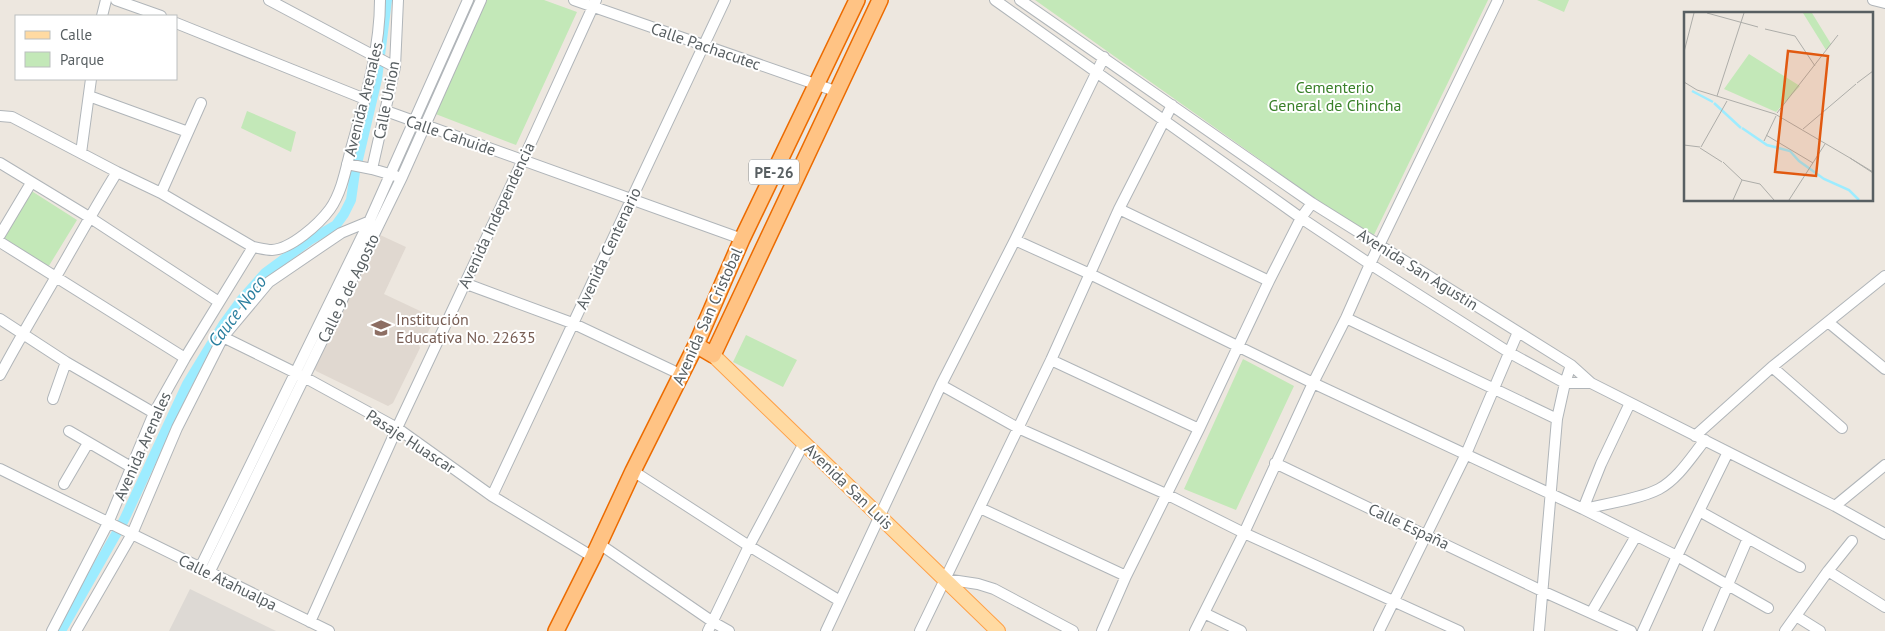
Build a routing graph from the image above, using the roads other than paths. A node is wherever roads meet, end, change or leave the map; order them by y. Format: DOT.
graph roads {
  1 [pos="106,0"];
  2 [pos="116,0"];
  3 [pos="269,0"];
  4 [pos="380,0"];
  5 [pos="398,0"];
  6 [pos="468,0"];
  7 [pos="481,0"];
  8 [pos="574,0"];
  9 [pos="725,0"];
  10 [pos="857,0"];
  11 [pos="880,0"];
  12 [pos="995,0"];
  13 [pos="1020,0"];
  14 [pos="1498,0"];
  15 [pos="1873,0"];
  16 [pos="594,3"];
  17 [pos="1885,4"];
  18 [pos="102,15"];
  19 [pos="158,15"];
  20 [pos="178,23"];
  21 [pos="704,46"];
  22 [pos="1104,57"];
  23 [pos="378,59"];
  24 [pos="395,67"];
  25 [pos="1097,71"];
  26 [pos="91,80"];
  27 [pos="816,85"];
  28 [pos="838,92"];
  29 [pos="89,96"];
  30 [pos="365,99"];
  31 [pos="202,103"];
  32 [pos="1172,105"];
  33 [pos="386,111"];
  34 [pos="0,116"];
  35 [pos="1165,120"];
  36 [pos="419,124"];
  37 [pos="188,132"];
  38 [pos="81,152"];
  39 [pos="523,160"];
  40 [pos="0,163"];
  41 [pos="350,165"];
  42 [pos="369,169"];
  43 [pos="117,172"];
  44 [pos="390,175"];
  45 [pos="402,177"];
  46 [pos="31,182"];
  47 [pos="162,193"];
  48 [pos="630,199"];
  49 [pos="1312,203"];
  50 [pos="757,208"];
  51 [pos="1119,209"];
  52 [pos="383,216"];
  53 [pos="778,216"];
  54 [pos="89,217"];
  55 [pos="1301,218"];
  56 [pos="370,222"];
  57 [pos="0,235"];
  58 [pos="742,240"];
  59 [pos="1015,240"];
  60 [pos="0,242"];
  61 [pos="1379,245"];
  62 [pos="253,247"];
  63 [pos="1370,264"];
  64 [pos="1090,274"];
  65 [pos="56,276"];
  66 [pos="1885,276"];
  67 [pos="1269,281"];
  68 [pos="464,283"];
  69 [pos="219,302"];
  70 [pos="1346,318"];
  71 [pos="0,319"];
  72 [pos="1828,322"];
  73 [pos="572,323"];
  74 [pos="1518,332"];
  75 [pos="22,333"];
  76 [pos="223,337"];
  77 [pos="696,345"];
  78 [pos="1238,346"];
  79 [pos="1510,353"];
  80 [pos="713,355"];
  81 [pos="185,358"];
  82 [pos="1051,360"];
  83 [pos="66,362"];
  84 [pos="1571,365"];
  85 [pos="1772,367"];
  86 [pos="1885,369"];
  87 [pos="0,375"];
  88 [pos="300,375"];
  89 [pos="682,375"];
  90 [pos="1312,383"];
  91 [pos="1565,383"];
  92 [pos="1591,384"];
  93 [pos="941,385"];
  94 [pos="1495,390"];
  95 [pos="53,399"];
  96 [pos="1630,403"];
  97 [pos="154,413"];
  98 [pos="1557,419"];
  99 [pos="397,428"];
  100 [pos="1018,428"];
  101 [pos="1842,428"];
  102 [pos="1199,429"];
  103 [pos="69,431"];
  104 [pos="1700,438"];
  105 [pos="88,442"];
  106 [pos="804,443"];
  107 [pos="1728,452"];
  108 [pos="1466,454"];
  109 [pos="1275,463"];
  110 [pos="1885,465"];
  111 [pos="131,467"];
  112 [pos="0,469"];
  113 [pos="633,471"];
  114 [pos="64,484"];
  115 [pos="1166,494"];
  116 [pos="1551,494"];
  117 [pos="492,496"];
  118 [pos="1835,506"];
  119 [pos="980,508"];
  120 [pos="1583,509"];
  121 [pos="1699,511"];
  122 [pos="880,517"];
  123 [pos="110,524"];
  124 [pos="129,533"];
  125 [pos="1244,533"];
  126 [pos="1425,534"];
  127 [pos="1885,534"];
  128 [pos="1636,536"];
  129 [pos="1748,538"];
  130 [pos="1852,542"];
  131 [pos="749,546"];
  132 [pos="596,550"];
  133 [pos="1677,556"];
  134 [pos="1800,567"];
  135 [pos="205,570"];
  136 [pos="1828,571"];
  137 [pos="1126,576"];
  138 [pos="945,579"];
  139 [pos="1728,584"];
  140 [pos="1542,591"];
  141 [pos="840,601"];
  142 [pos="1393,602"];
  143 [pos="1885,607"];
  144 [pos="1768,608"];
  145 [pos="1204,613"];
  146 [pos="1591,613"];
  147 [pos="1796,616"];
  148 [pos="310,622"];
  149 [pos="711,626"];
  150 [pos="52,631"];
  151 [pos="76,631"];
  152 [pos="329,631"];
  153 [pos="556,631"];
  154 [pos="729,631"];
  155 [pos="826,631"];
  156 [pos="920,631"];
  157 [pos="998,631"];
  158 [pos="1073,631"];
  159 [pos="1102,631"];
  160 [pos="1195,631"];
  161 [pos="1242,631"];
  162 [pos="1379,631"];
  163 [pos="1459,631"];
  164 [pos="1539,631"];
  165 [pos="1631,631"];
  166 [pos="1643,631"];
  167 [pos="1708,631"];
  168 [pos="1785,631"];
  169 [pos="1820,631"];
  1 -- 18 [label="street"];
  2 -- 19 [label="street"];
  3 -- 23 [label="street"];
  4 -- 23 [label="street, Avenida Arenales"];
  5 -- 24 [label="street, Calle Union"];
  6 -- 36 [label="street, Calle 9 de Agosto"];
  7 -- 36 [label="street, Calle 9 de Agosto"];
  8 -- 16 [label="street, Calle Pachacutec"];
  9 -- 21 [label="street, Avenida Centenario"];
  10 -- 27 [label="highway, Avenida San Cristobal / PE-26"];
  11 -- 28 [label="highway"];
  12 -- 25 [label="street, Avenida San Agustin"];
  13 -- 22 [label="street, Avenida San Agustin"];
  14 -- 61 [label="street"];
  15 -- 17 [label="street"];
  16 -- 21 [label="street, Calle Pachacutec"];
  16 -- 39 [label="street, Avenida Independencia"];
  20 -- 30 [label="street"];
  21 -- 27 [label="street, Calle Pachacutec"];
  21 -- 48 [label="street, Avenida Centenario"];
  22 -- 25 [label="street"];
  22 -- 32 [label="street, Avenida San Agustin"];
  23 -- 24 [label="street"];
  23 -- 30 [label="street, Avenida Arenales"];
  24 -- 33 [label="street, Calle Union"];
  25 -- 35 [label="street, Avenida San Agustin"];
  25 -- 59 [label="street"];
  26 -- 29 [label="street"];
  27 -- 28 [label="street, Calle Pachacutec"];
  27 -- 50 [label="highway, Avenida San Cristobal / PE-26"];
  28 -- 53 [label="highway"];
  29 -- 37 [label="street"];
  29 -- 38 [label="street"];
  30 -- 41 [label="street, Avenida Arenales"];
  31 -- 37 [label="street"];
  32 -- 35 [label="street"];
  32 -- 49 [label="street, Avenida San Agustin"];
  33 -- 36 [label="street, Calle Cahuide"];
  33 -- 42 [label="street, Calle Union"];
  34 -- 38 [label="street"];
  35 -- 51 [label="street"];
  35 -- 55 [label="street, Avenida San Agustin"];
  36 -- 39 [label="street, Calle Cahuide"];
  36 -- 44 [label="street, Calle 9 de Agosto"];
  36 -- 45 [label="street, Calle 9 de Agosto"];
  37 -- 47 [label="street"];
  38 -- 43 [label="street"];
  39 -- 48 [label="street, Calle Cahuide"];
  39 -- 68 [label="street, Avenida Independencia"];
  40 -- 46 [label="street"];
  41 -- 42 [label="street"];
  41 -- 62 [label="street, Avenida Arenales"];
  42 -- 44 [label="street"];
  43 -- 47 [label="street"];
  43 -- 54 [label="street"];
  44 -- 45 [label="street"];
  44 -- 56 [label="street, Calle 9 de Agosto"];
  45 -- 52 [label="street, Calle 9 de Agosto"];
  46 -- 54 [label="street"];
  46 -- 57 [label="street"];
  47 -- 62 [label="street"];
  48 -- 58 [label="street, Calle Cahuide"];
  48 -- 73 [label="street, Avenida Centenario"];
  49 -- 55 [label="street"];
  49 -- 61 [label="street, Avenida San Agustin"];
  50 -- 53 [label="highway"];
  50 -- 58 [label="highway, Avenida San Cristobal / PE-26"];
  51 -- 64 [label="street"];
  51 -- 67 [label="street"];
  52 -- 56 [label="street, Avenida Arenales"];
  52 -- 88 [label="street, Calle 9 de Agosto"];
  53 -- 80 [label="highway"];
  54 -- 65 [label="street"];
  54 -- 69 [label="street"];
  55 -- 63 [label="street, Avenida San Agustin"];
  55 -- 67 [label="street"];
  56 -- 76 [label="street, Avenida Arenales"];
  56 -- 88 [label="street, Calle 9 de Agosto"];
  58 -- 77 [label="highway, Avenida San Cristobal / PE-26"];
  59 -- 64 [label="street"];
  59 -- 93 [label="street"];
  60 -- 65 [label="street"];
  61 -- 63 [label="street"];
  61 -- 74 [label="street, Avenida San Agustin"];
  62 -- 69 [label="street, Avenida Arenales"];
  63 -- 70 [label="street"];
  63 -- 79 [label="street, Avenida San Agustin"];
  64 -- 78 [label="street"];
  64 -- 82 [label="street"];
  65 -- 75 [label="street"];
  65 -- 81 [label="street"];
  66 -- 72 [label="street"];
  67 -- 78 [label="street"];
  68 -- 73 [label="street"];
  68 -- 99 [label="street, Avenida Independencia"];
  69 -- 81 [label="street, Avenida Arenales"];
  70 -- 90 [label="street"];
  70 -- 94 [label="street"];
  71 -- 75 [label="street"];
  72 -- 85 [label="street"];
  72 -- 86 [label="street"];
  73 -- 89 [label="street"];
  73 -- 117 [label="street, Avenida Centenario"];
  74 -- 79 [label="street"];
  74 -- 84 [label="street, Avenida San Agustin"];
  75 -- 83 [label="street"];
  75 -- 87 [label="street"];
  76 -- 88 [label="street, Pasaje Huascar"];
  76 -- 124 [label="street, Avenida Arenales"];
  77 -- 80 [label="highway, Avenida San Luis"];
  77 -- 89 [label="highway, Avenida San Cristobal / PE-26"];
  78 -- 90 [label="street"];
  78 -- 102 [label="street"];
  79 -- 91 [label="street, Avenida San Agustin"];
  79 -- 94 [label="street"];
  80 -- 106 [label="main road, Avenida San Luis"];
  81 -- 97 [label="street, Avenida Arenales"];
  82 -- 100 [label="street"];
  82 -- 102 [label="street"];
  83 -- 95 [label="street"];
  83 -- 97 [label="street"];
  84 -- 91 [label="street"];
  84 -- 92 [label="street, Avenida San Agustin"];
  85 -- 101 [label="street"];
  85 -- 104 [label="street"];
  88 -- 99 [label="street, Pasaje Huascar"];
  88 -- 135 [label="street, Calle 9 de Agosto"];
  89 -- 113 [label="highway, Avenida San Cristobal / PE-26"];
  90 -- 108 [label="street"];
  90 -- 109 [label="street"];
  91 -- 92 [label="street"];
  91 -- 98 [label="street"];
  92 -- 96 [label="street, Avenida San Agustin"];
  93 -- 100 [label="street"];
  93 -- 122 [label="street"];
  94 -- 98 [label="street"];
  94 -- 108 [label="street"];
  96 -- 104 [label="street, Avenida San Agustin"];
  96 -- 120 [label="street"];
  97 -- 111 [label="street, Avenida Arenales"];
  98 -- 116 [label="street"];
  99 -- 117 [label="street, Pasaje Huascar"];
  99 -- 148 [label="street, Avenida Independencia"];
  100 -- 115 [label="street"];
  100 -- 119 [label="street"];
  102 -- 115 [label="street"];
  103 -- 105 [label="street"];
  104 -- 107 [label="street, Avenida San Agustin"];
  104 -- 120 [label="street"];
  105 -- 111 [label="street"];
  105 -- 114 [label="street"];
  106 -- 122 [label="main road, Avenida San Luis"];
  106 -- 131 [label="street"];
  107 -- 118 [label="street, Avenida San Agustin"];
  107 -- 121 [label="street"];
  108 -- 116 [label="street"];
  108 -- 126 [label="street"];
  109 -- 125 [label="street"];
  109 -- 126 [label="street, Calle España"];
  110 -- 118 [label="street"];
  111 -- 123 [label="street, Avenida Arenales"];
  112 -- 123 [label="street, Calle Atahualpa"];
  113 -- 131 [label="street"];
  113 -- 132 [label="highway, Avenida San Cristobal / PE-26"];
  115 -- 125 [label="street"];
  115 -- 137 [label="street"];
  116 -- 120 [label="street"];
  116 -- 140 [label="street"];
  117 -- 132 [label="street, Pasaje Huascar"];
  118 -- 127 [label="street, Avenida San Agustin"];
  119 -- 137 [label="street"];
  119 -- 138 [label="street"];
  120 -- 128 [label="street"];
  121 -- 129 [label="street"];
  121 -- 133 [label="street"];
  122 -- 138 [label="main road, Avenida San Luis"];
  122 -- 141 [label="street"];
  123 -- 124 [label="street, Calle Atahualpa"];
  123 -- 150 [label="street, Avenida Arenales"];
  124 -- 135 [label="street, Calle Atahualpa"];
  124 -- 151 [label="street, Avenida Arenales"];
  125 -- 142 [label="street"];
  125 -- 145 [label="street"];
  126 -- 140 [label="street, Calle España"];
  126 -- 142 [label="street"];
  128 -- 133 [label="street"];
  128 -- 146 [label="street"];
  129 -- 134 [label="street"];
  129 -- 139 [label="street"];
  130 -- 136 [label="street"];
  131 -- 141 [label="street"];
  131 -- 149 [label="street"];
  132 -- 149 [label="street, Pasaje Huascar"];
  132 -- 153 [label="highway, Avenida San Cristobal / PE-26"];
  133 -- 139 [label="street"];
  133 -- 166 [label="street"];
  135 -- 148 [label="street, Calle Atahualpa"];
  136 -- 143 [label="street"];
  136 -- 147 [label="street"];
  137 -- 159 [label="street"];
  138 -- 156 [label="street"];
  138 -- 157 [label="main road, Avenida San Luis"];
  138 -- 158 [label="street"];
  139 -- 144 [label="street"];
  139 -- 167 [label="street"];
  140 -- 146 [label="street, Calle España"];
  140 -- 164 [label="street"];
  141 -- 155 [label="street"];
  142 -- 162 [label="street"];
  142 -- 163 [label="street"];
  145 -- 160 [label="street"];
  145 -- 161 [label="street"];
  146 -- 165 [label="street, Calle España"];
  147 -- 168 [label="street"];
  147 -- 169 [label="street"];
  148 -- 152 [label="street, Calle Atahualpa"];
  149 -- 154 [label="street, Pasaje Huascar"];
}
